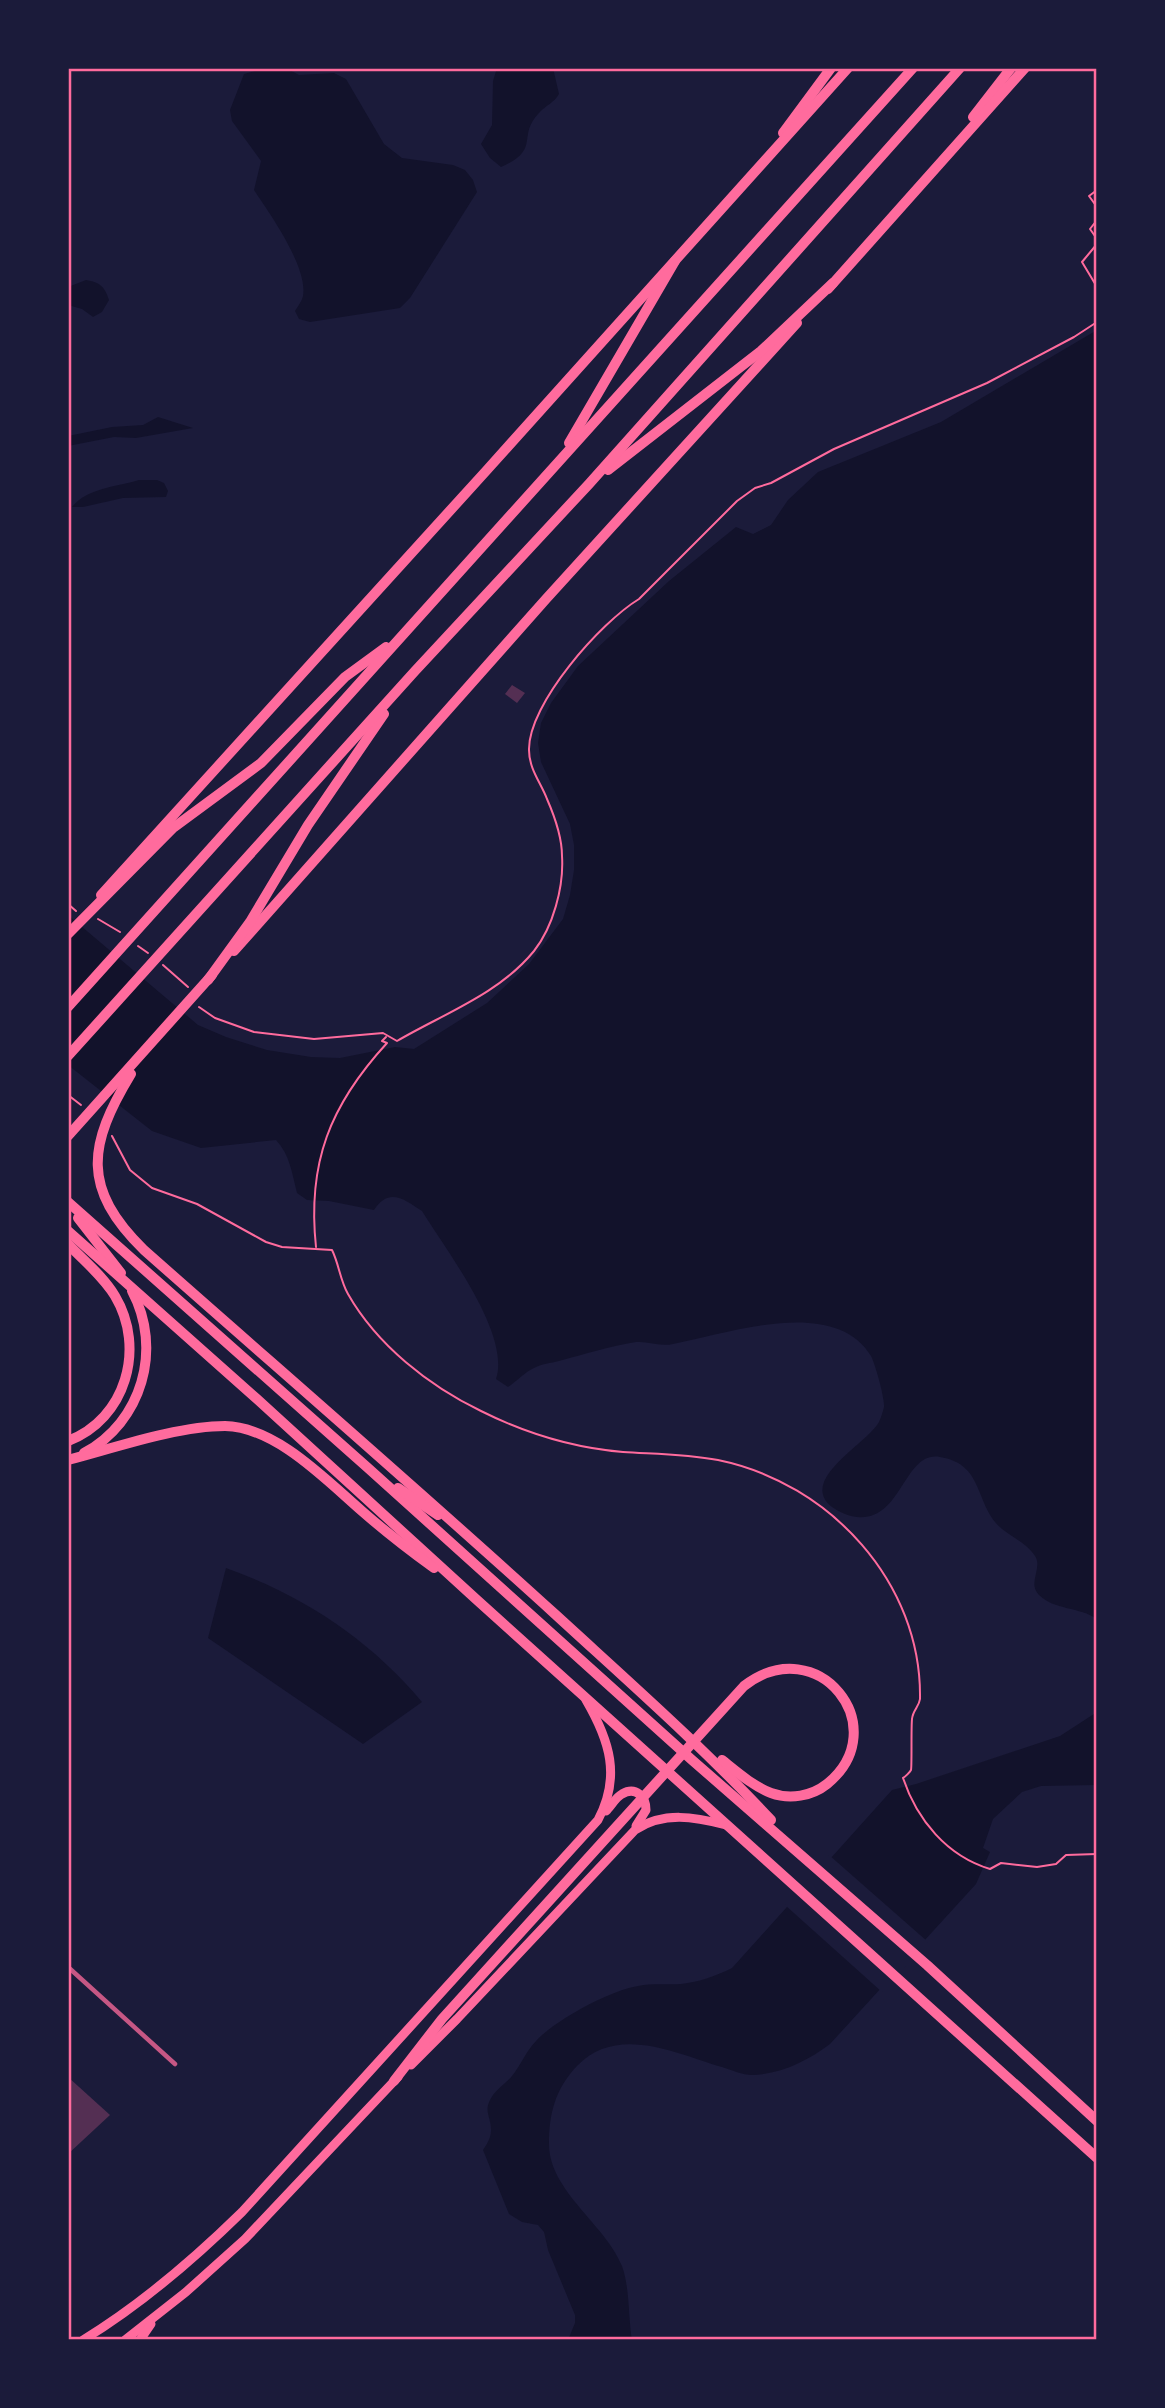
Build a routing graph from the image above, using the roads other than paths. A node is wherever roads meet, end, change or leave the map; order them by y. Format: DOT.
graph roads {
  1 [pos="831,68"];
  2 [pos="848,68"];
  3 [pos="913,68"];
  4 [pos="960,68"];
  5 [pos="1011,68"];
  6 [pos="1025,68"];
  7 [pos="766,160"];
  8 [pos="942,160"];
  9 [pos="675,261"];
  10 [pos="833,283"];
  11 [pos="555,465"];
  12 [pos="589,484"];
  13 [pos="407,630"];
  14 [pos="415,671"];
  15 [pos="68,933"];
  16 [pos="208,980"];
  17 [pos="68,1006"];
  18 [pos="155,1039"];
  19 [pos="68,1056"];
  20 [pos="68,1136"];
  21 [pos="68,1205"];
  22 [pos="68,1231"];
  23 [pos="68,1244"];
  24 [pos="68,1441"];
  25 [pos="69,1460"];
  26 [pos="369,1468"];
  27 [pos="470,1536"];
  28 [pos="477,1600"];
  29 [pos="583,1695"];
  30 [pos="695,1742"];
  31 [pos="598,1821"];
  32 [pos="728,1825"];
  33 [pos="623,1841"];
  34 [pos="805,1857"];
  35 [pos="68,1966"];
  36 [pos="405,2033"];
  37 [pos="420,2046"];
  38 [pos="175,2064"];
  39 [pos="394,2081"];
  40 [pos="1097,2121"];
  41 [pos="1097,2158"];
  42 [pos="156,2316"];
  43 [pos="83,2340"];
  44 [pos="125,2340"];
  45 [pos="140,2340"];
  1 -- 7 [label="main road"];
  2 -- 7 [label="main road"];
  3 -- 11 [label="highway"];
  4 -- 12 [label="highway"];
  5 -- 8 [label="main road"];
  6 -- 8 [label="main road"];
  7 -- 9 [label="main road"];
  8 -- 10 [label="main road"];
  9 -- 11 [label="highway"];
  9 -- 15 [label="main road"];
  10 -- 12 [label="highway"];
  10 -- 16 [label="main road"];
  11 -- 13 [label="highway"];
  12 -- 14 [label="highway"];
  13 -- 15 [label="highway"];
  13 -- 17 [label="highway"];
  14 -- 16 [label="highway"];
  14 -- 19 [label="highway"];
  16 -- 18 [label="main road"];
  18 -- 20 [label="main road"];
  18 -- 27 [label="main road"];
  21 -- 25 [label="main road"];
  21 -- 26 [label="main road"];
  22 -- 28 [label="main road"];
  23 -- 24 [label="main road"];
  25 -- 28 [label="main road"];
  26 -- 27 [label="main road"];
  26 -- 34 [label="main road"];
  27 -- 30 [label="main road"];
  28 -- 29 [label="main road"];
  29 -- 31 [label="main road"];
  29 -- 32 [label="main road"];
  30 -- 34 [label="main road"];
  30 -- 37 [label="main road"];
  31 -- 33 [label="main road"];
  31 -- 36 [label="main road"];
  32 -- 33 [label="main road"];
  32 -- 41 [label="main road"];
  33 -- 39 [label="main road"];
  34 -- 40 [label="main road"];
  35 -- 38 [label="street"];
  36 -- 37 [label="main road"];
  36 -- 43 [label="main road"];
  37 -- 39 [label="main road"];
  39 -- 42 [label="main road"];
  42 -- 44 [label="main road"];
  42 -- 45 [label="main road"];
}
